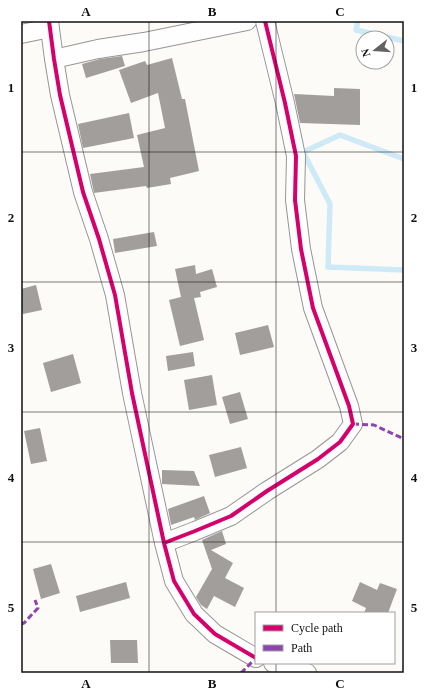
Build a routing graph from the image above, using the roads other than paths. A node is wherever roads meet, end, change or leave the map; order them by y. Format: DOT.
graph roads {
  1 [pos="247,21"];
  2 [pos="265,21"];
  3 [pos="50,25"];
  4 [pos="21,34"];
  5 [pos="54,59"];
  6 [pos="164,543"];
  7 [pos="255,657"];
  8 [pos="276,664"];
  9 [pos="307,673"];
  1 -- 5 [label="street"];
  2 -- 6 [label="street"];
  3 -- 4 [label="street"];
  3 -- 5 [label="street"];
  5 -- 6 [label="street"];
  6 -- 7 [label="street"];
  8 -- 9 [label="street"];
}
